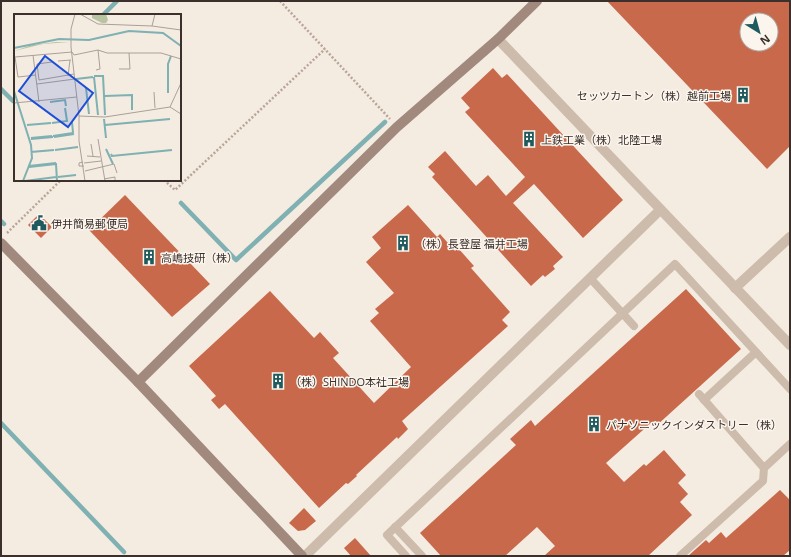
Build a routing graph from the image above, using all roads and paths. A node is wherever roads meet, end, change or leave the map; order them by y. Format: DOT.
graph roads {
  1 [pos="280,1"];
  2 [pos="537,1"];
  3 [pos="498,39"];
  4 [pos="325,49"];
  5 [pos="398,127"];
  6 [pos="60,181"];
  7 [pos="165,181"];
  8 [pos="660,210"];
  9 [pos="6,233"];
  10 [pos="790,237"];
  11 [pos="1,243"];
  12 [pos="590,278"];
  13 [pos="735,288"];
  14 [pos="622,313"];
  15 [pos="634,326"];
  16 [pos="790,345"];
  17 [pos="756,352"];
  18 [pos="138,382"];
  19 [pos="790,389"];
  20 [pos="790,444"];
  21 [pos="764,468"];
  22 [pos="395,527"];
  23 [pos="303,556"];
  24 [pos="406,556"];
  25 [pos="422,556"];
  26 [pos="680,556"];
  1 -- 4 [label="path"];
  2 -- 3 [label="street"];
  3 -- 5 [label="street"];
  3 -- 8 [label="street"];
  4 -- 5 [label="path"];
  4 -- 7 [label="path"];
  5 -- 18 [label="street"];
  6 -- 9 [label="path"];
  8 -- 12 [label="street"];
  8 -- 13 [label="street"];
  10 -- 13 [label="street"];
  11 -- 18 [label="street"];
  12 -- 14 [label="lane"];
  12 -- 23 [label="street"];
  13 -- 16 [label="street"];
  14 -- 15 [label="lane"];
  14 -- 17 [label="lane"];
  14 -- 22 [label="lane"];
  17 -- 19 [label="lane"];
  17 -- 21 [label="lane"];
  18 -- 23 [label="street"];
  20 -- 21 [label="lane"];
  21 -- 26 [label="lane"];
  22 -- 24 [label="lane"];
  22 -- 25 [label="lane"];
}
